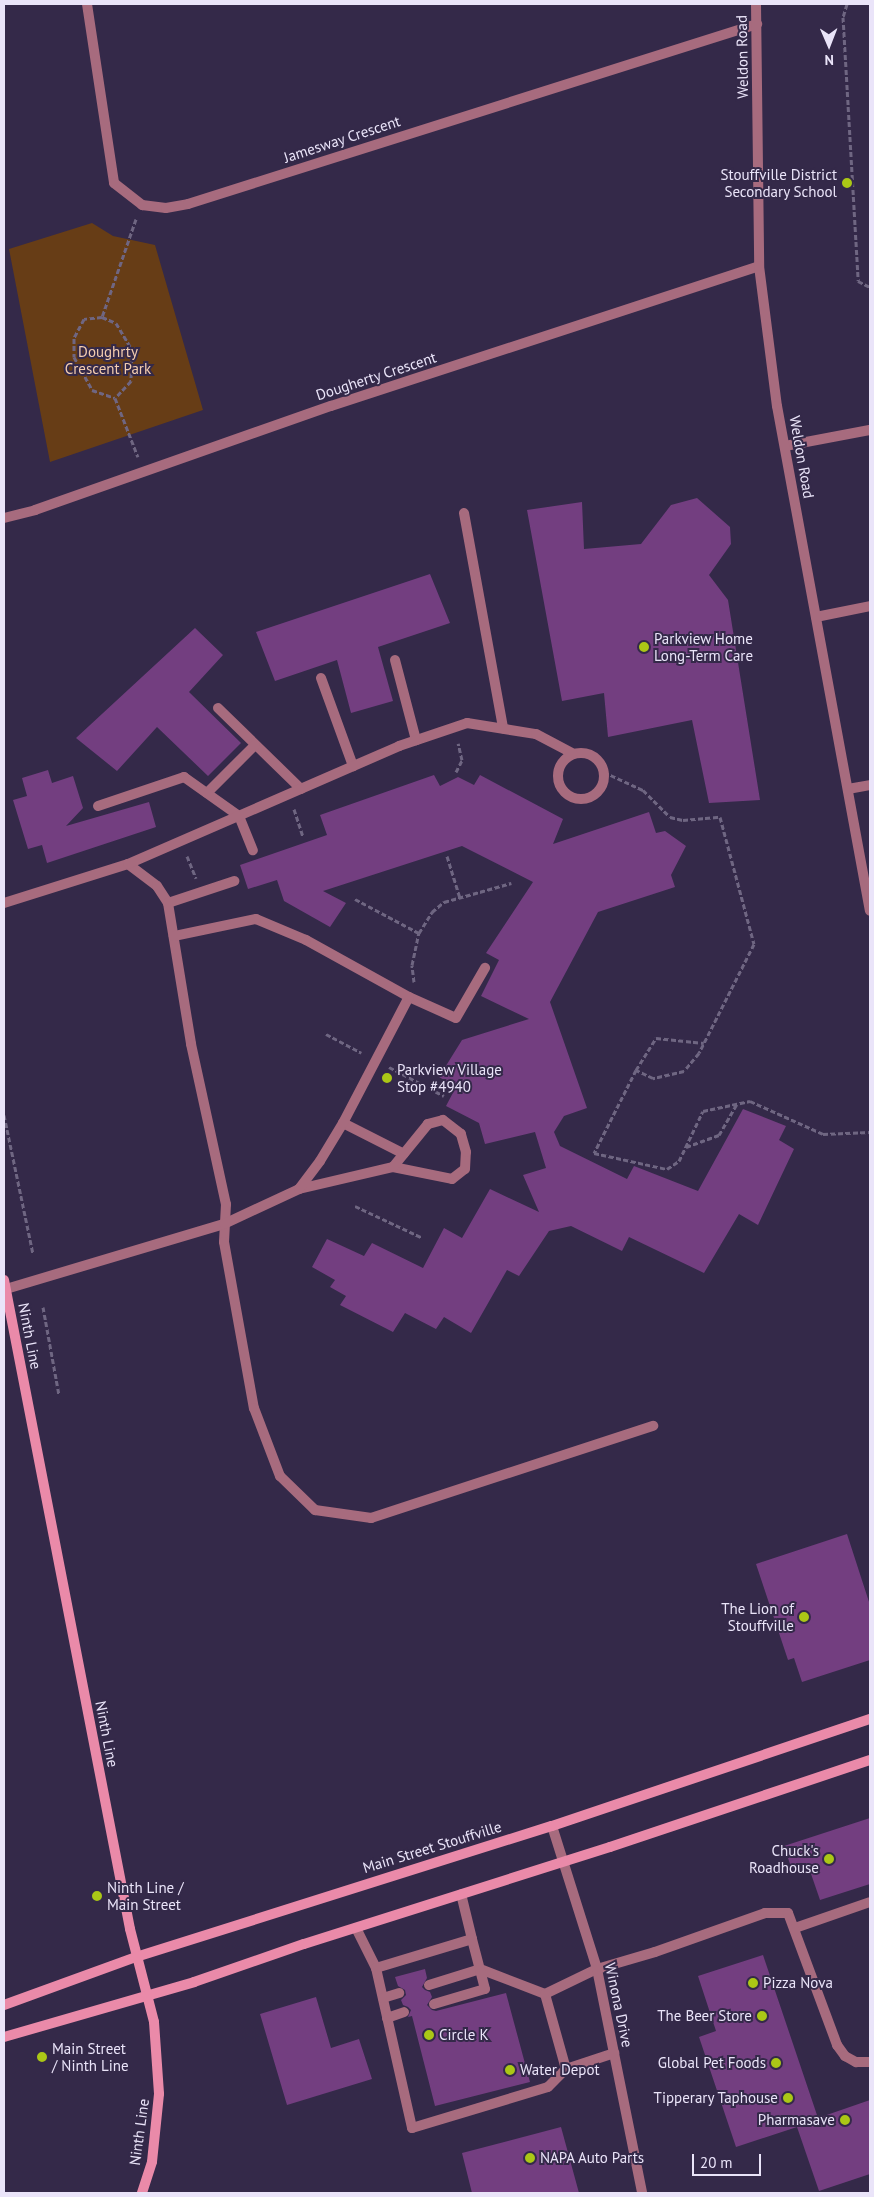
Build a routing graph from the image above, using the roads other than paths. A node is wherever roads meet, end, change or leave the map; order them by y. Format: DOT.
graph roads {
  1 [pos="87,4"];
  2 [pos="756,4"];
  3 [pos="757,24"];
  4 [pos="759,266"];
  5 [pos="870,430"];
  6 [pos="785,446"];
  7 [pos="464,513"];
  8 [pos="4,518"];
  9 [pos="870,606"];
  10 [pos="816,617"];
  11 [pos="394,660"];
  12 [pos="321,678"];
  13 [pos="218,708"];
  14 [pos="503,728"];
  15 [pos="416,740"];
  16 [pos="255,745"];
  17 [pos="572,753"];
  18 [pos="353,766"];
  19 [pos="870,785"];
  20 [pos="301,789"];
  21 [pos="848,789"];
  22 [pos="207,793"];
  23 [pos="98,806"];
  24 [pos="239,816"];
  25 [pos="253,850"];
  26 [pos="128,864"];
  27 [pos="234,881"];
  28 [pos="4,903"];
  29 [pos="168,903"];
  30 [pos="870,911"];
  31 [pos="174,936"];
  32 [pos="484,968"];
  33 [pos="409,997"];
  34 [pos="343,1123"];
  35 [pos="404,1154"];
  36 [pos="393,1167"];
  37 [pos="299,1189"];
  38 [pos="224,1224"];
  39 [pos="4,1286"];
  40 [pos="654,1426"];
  41 [pos="870,1719"];
  42 [pos="870,1760"];
  43 [pos="552,1826"];
  44 [pos="562,1861"];
  45 [pos="461,1894"];
  46 [pos="870,1902"];
  47 [pos="356,1928"];
  48 [pos="795,1928"];
  49 [pos="472,1939"];
  50 [pos="136,1957"];
  51 [pos="376,1968"];
  52 [pos="597,1969"];
  53 [pos="480,1970"];
  54 [pos="429,1985"];
  55 [pos="399,1993"];
  56 [pos="545,1994"];
  57 [pos="146,1996"];
  58 [pos="383,1998"];
  59 [pos="434,2004"];
  60 [pos="4,2005"];
  61 [pos="404,2012"];
  62 [pos="387,2018"];
  63 [pos="4,2036"];
  64 [pos="614,2053"];
  65 [pos="870,2062"];
  66 [pos="566,2069"];
  67 [pos="142,2193"];
  68 [pos="642,2193"];
  1 -- 3 [label="street, Jamesway Crescent"];
  2 -- 3 [label="street, Weldon Road"];
  3 -- 4 [label="street, Weldon Road"];
  4 -- 6 [label="street, Weldon Road"];
  4 -- 8 [label="street, Dougherty Crescent"];
  5 -- 6 [label="street"];
  6 -- 10 [label="street, Weldon Road"];
  7 -- 14 [label="street"];
  9 -- 10 [label="street"];
  10 -- 21 [label="street, Weldon Road"];
  11 -- 15 [label="street"];
  12 -- 18 [label="street"];
  13 -- 16 [label="street"];
  14 -- 15 [label="street"];
  14 -- 17 [label="street"];
  15 -- 18 [label="street"];
  16 -- 20 [label="street"];
  16 -- 22 [label="street"];
  17 -- 17 [label="street"];
  18 -- 20 [label="street"];
  19 -- 21 [label="street"];
  20 -- 24 [label="street"];
  21 -- 30 [label="street, Weldon Road"];
  22 -- 23 [label="street"];
  22 -- 24 [label="street"];
  24 -- 25 [label="street"];
  24 -- 26 [label="street"];
  26 -- 28 [label="street"];
  26 -- 29 [label="street"];
  27 -- 29 [label="street"];
  29 -- 31 [label="street"];
  31 -- 33 [label="street"];
  31 -- 38 [label="street"];
  32 -- 33 [label="street"];
  33 -- 34 [label="street"];
  34 -- 35 [label="street"];
  34 -- 37 [label="street"];
  35 -- 36 [label="street"];
  35 -- 36 [label="street"];
  36 -- 37 [label="street"];
  37 -- 38 [label="street"];
  38 -- 39 [label="street"];
  38 -- 40 [label="street"];
  39 -- 50 [label="main road, Ninth Line"];
  41 -- 43 [label="main road, Main Street Stouffville"];
  42 -- 44 [label="main road"];
  43 -- 44 [label="street, Winona Drive"];
  43 -- 50 [label="main road, Main Street Stouffville"];
  44 -- 45 [label="main road"];
  44 -- 52 [label="street, Winona Drive"];
  45 -- 47 [label="main road"];
  45 -- 49 [label="street"];
  46 -- 48 [label="street"];
  47 -- 51 [label="street"];
  47 -- 57 [label="main road"];
  48 -- 52 [label="street"];
  48 -- 65 [label="street"];
  49 -- 51 [label="street"];
  49 -- 53 [label="street"];
  50 -- 57 [label="main road, Ninth Line"];
  50 -- 60 [label="main road, Main Street Stouffville"];
  51 -- 58 [label="street"];
  52 -- 56 [label="street"];
  52 -- 64 [label="street, Winona Drive"];
  53 -- 54 [label="street"];
  53 -- 56 [label="street"];
  53 -- 59 [label="street"];
  55 -- 58 [label="street"];
  56 -- 66 [label="street"];
  57 -- 63 [label="main road"];
  57 -- 67 [label="main road, Ninth Line"];
  58 -- 62 [label="street"];
  61 -- 62 [label="street"];
  62 -- 66 [label="street"];
  64 -- 66 [label="street"];
  64 -- 68 [label="street, Winona Drive"];
}
